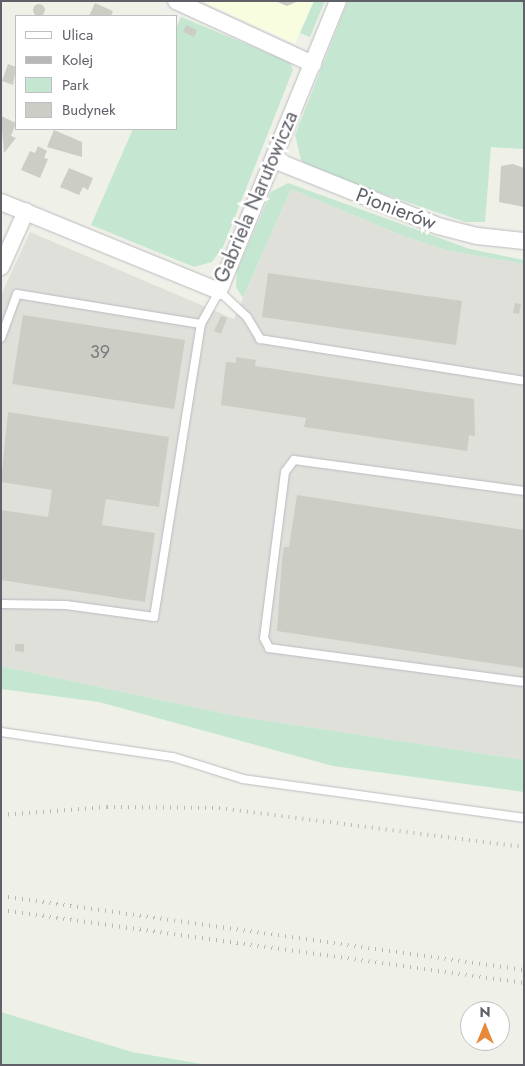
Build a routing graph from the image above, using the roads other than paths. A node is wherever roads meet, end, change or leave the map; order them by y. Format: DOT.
graph roads {
  1 [pos="176,1"];
  2 [pos="338,1"];
  3 [pos="312,64"];
  4 [pos="274,160"];
  5 [pos="1,202"];
  6 [pos="26,211"];
  7 [pos="524,241"];
  8 [pos="1,268"];
  9 [pos="219,291"];
  10 [pos="201,324"];
  11 [pos="1,338"];
  12 [pos="524,381"];
  13 [pos="524,491"];
  14 [pos="1,604"];
  15 [pos="524,682"];
  16 [pos="1,732"];
  17 [pos="524,818"];
  1 -- 3 [label="street"];
  2 -- 3 [label="street, Gabriela Narutowicza"];
  3 -- 4 [label="street, Gabriela Narutowicza"];
  4 -- 7 [label="street, Pionierów"];
  4 -- 9 [label="street, Gabriela Narutowicza"];
  5 -- 6 [label="street, Gabriela Narutowicza"];
  6 -- 8 [label="street"];
  6 -- 9 [label="street, Gabriela Narutowicza"];
  9 -- 10 [label="lane"];
  9 -- 12 [label="lane"];
  10 -- 11 [label="lane"];
  10 -- 14 [label="lane"];
  13 -- 15 [label="lane"];
  16 -- 17 [label="lane"];
}
